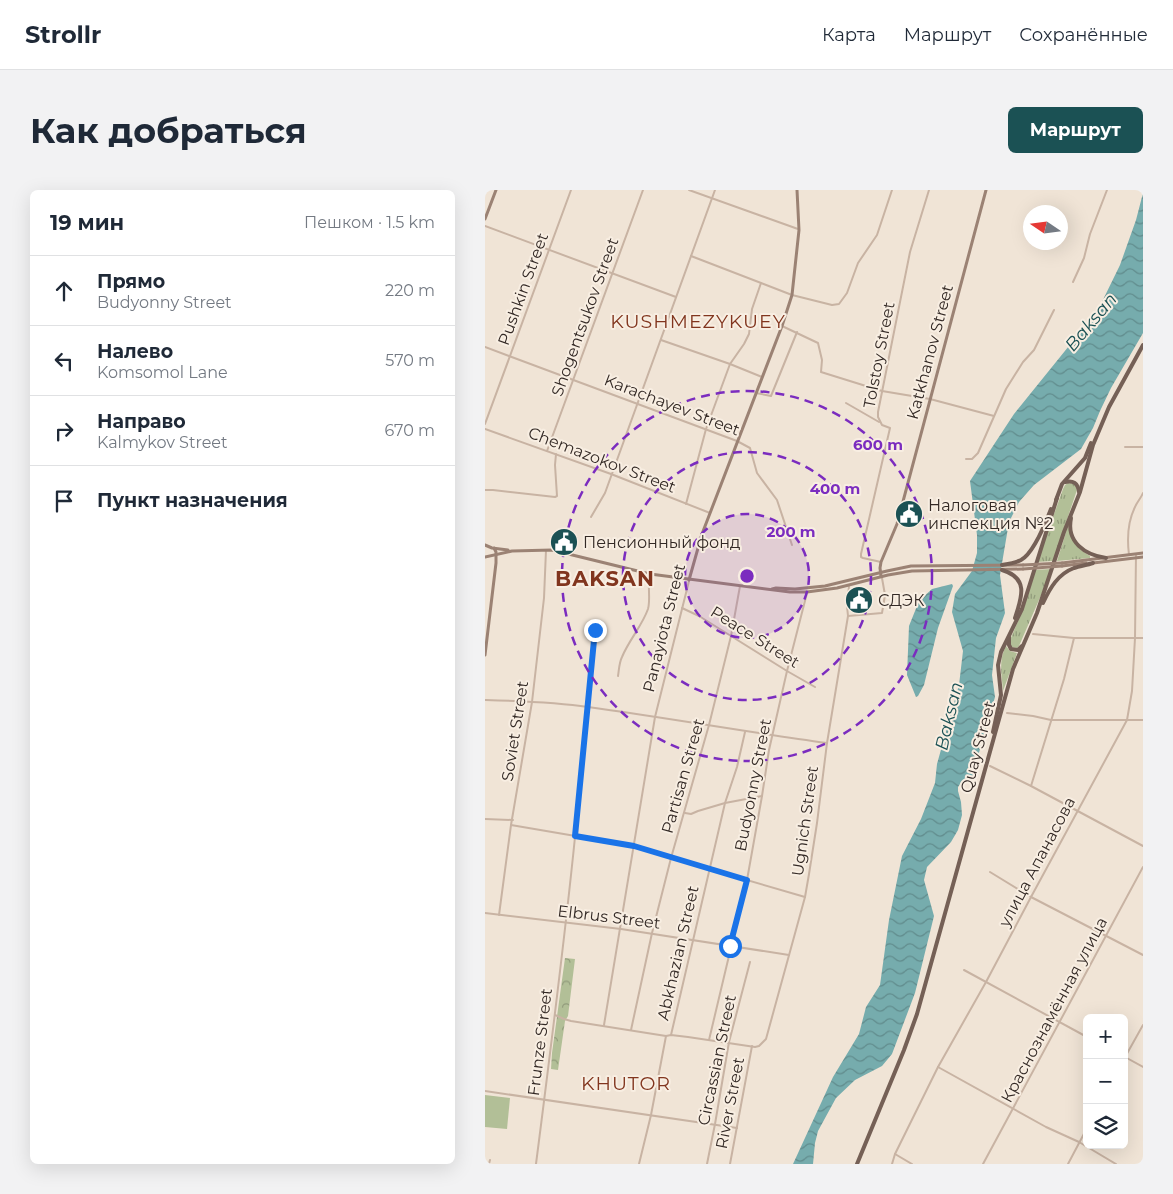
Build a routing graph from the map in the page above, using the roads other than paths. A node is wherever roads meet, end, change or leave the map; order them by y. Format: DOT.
graph roads {
  1 [pos="496,190"];
  2 [pos="571,190"];
  3 [pos="643,190"];
  4 [pos="689,190"];
  5 [pos="715,190"];
  6 [pos="797,190"];
  7 [pos="892,190"];
  8 [pos="929,190"];
  9 [pos="986,190"];
  10 [pos="1107,190"];
  11 [pos="713,198"];
  12 [pos="485,219"];
  13 [pos="485,226"];
  14 [pos="799,230"];
  15 [pos="549,250"];
  16 [pos="691,256"];
  17 [pos="612,273"];
  18 [pos="1073,282"];
  19 [pos="761,283"];
  20 [pos="792,295"];
  21 [pos="676,297"];
  22 [pos="1054,310"];
  23 [pos="781,326"];
  24 [pos="797,332"];
  25 [pos="661,340"];
  26 [pos="1143,345"];
  27 [pos="485,347"];
  28 [pos="511,356"];
  29 [pos="730,364"];
  30 [pos="762,377"];
  31 [pos="574,380"];
  32 [pos="881,391"];
  33 [pos="756,393"];
  34 [pos="930,399"];
  35 [pos="846,403"];
  36 [pos="637,404"];
  37 [pos="1107,412"];
  38 [pos="994,416"];
  39 [pos="879,422"];
  40 [pos="485,424"];
  41 [pos="485,428"];
  42 [pos="706,429"];
  43 [pos="737,440"];
  44 [pos="1125,446"];
  45 [pos="1143,447"];
  46 [pos="547,451"];
  47 [pos="556,454"];
  48 [pos="966,459"];
  49 [pos="611,474"];
  50 [pos="1062,484"];
  51 [pos="485,490"];
  52 [pos="1143,492"];
  53 [pos="1079,496"];
  54 [pos="1057,498"];
  55 [pos="686,504"];
  56 [pos="1074,508"];
  57 [pos="710,513"];
  58 [pos="591,517"];
  59 [pos="792,545"];
  60 [pos="485,546"];
  61 [pos="492,548"];
  62 [pos="546,550"];
  63 [pos="512,551"];
  64 [pos="1143,553"];
  65 [pos="1129,555"];
  66 [pos="496,556"];
  67 [pos="1136,556"];
  68 [pos="486,557"];
  69 [pos="1143,557"];
  70 [pos="1106,558"];
  71 [pos="881,562"];
  72 [pos="1093,563"];
  73 [pos="1062,564"];
  74 [pos="1002,567"];
  75 [pos="495,571"];
  76 [pos="650,574"];
  77 [pos="881,574"];
  78 [pos="689,580"];
  79 [pos="740,586"];
  80 [pos="849,586"];
  81 [pos="772,589"];
  82 [pos="807,592"];
  83 [pos="682,608"];
  84 [pos="1037,613"];
  85 [pos="848,616"];
  86 [pos="1013,627"];
  87 [pos="595,630"];
  88 [pos="1010,632"];
  89 [pos="1033,634"];
  90 [pos="731,636"];
  91 [pos="1074,638"];
  92 [pos="1135,638"];
  93 [pos="1143,638"];
  94 [pos="1023,646"];
  95 [pos="485,655"];
  96 [pos="787,672"];
  97 [pos="618,676"];
  98 [pos="815,687"];
  99 [pos="485,700"];
  100 [pos="532,702"];
  101 [pos="587,707"];
  102 [pos="1007,713"];
  103 [pos="655,717"];
  104 [pos="1051,720"];
  105 [pos="1127,720"];
  106 [pos="1143,720"];
  107 [pos="709,725"];
  108 [pos="745,732"];
  109 [pos="773,736"];
  110 [pos="827,743"];
  111 [pos="990,750"];
  112 [pos="990,766"];
  113 [pos="1031,786"];
  114 [pos="762,796"];
  115 [pos="725,803"];
  116 [pos="1077,812"];
  117 [pos="685,813"];
  118 [pos="485,819"];
  119 [pos="513,820"];
  120 [pos="511,825"];
  121 [pos="575,836"];
  122 [pos="634,846"];
  123 [pos="1143,846"];
  124 [pos="671,858"];
  125 [pos="1143,867"];
  126 [pos="709,869"];
  127 [pos="990,872"];
  128 [pos="747,880"];
  129 [pos="805,897"];
  130 [pos="1031,897"];
  131 [pos="485,913"];
  132 [pos="499,915"];
  133 [pos="565,922"];
  134 [pos="621,928"];
  135 [pos="652,933"];
  136 [pos="1107,936"];
  137 [pos="692,941"];
  138 [pos="730,946"];
  139 [pos="789,955"];
  140 [pos="1143,955"];
  141 [pos="750,962"];
  142 [pos="964,970"];
  143 [pos="986,982"];
  144 [pos="555,1015"];
  145 [pos="1060,1022"];
  146 [pos="1143,1025"];
  147 [pos="604,1026"];
  148 [pos="631,1030"];
  149 [pos="671,1035"];
  150 [pos="1083,1035"];
  151 [pos="666,1036"];
  152 [pos="709,1040"];
  153 [pos="729,1042"];
  154 [pos="752,1046"];
  155 [pos="1128,1052"];
  156 [pos="1128,1059"];
  157 [pos="938,1067"];
  158 [pos="1143,1067"];
  159 [pos="485,1091"];
  160 [pos="544,1099"];
  161 [pos="1013,1109"];
  162 [pos="651,1115"];
  163 [pos="715,1124"];
  164 [pos="737,1128"];
  165 [pos="1083,1135"];
  166 [pos="1079,1142"];
  167 [pos="895,1154"];
  168 [pos="490,1160"];
  169 [pos="489,1164"];
  170 [pos="535,1164"];
  171 [pos="639,1164"];
  172 [pos="707,1164"];
  173 [pos="730,1164"];
  174 [pos="857,1164"];
  175 [pos="892,1164"];
  176 [pos="912,1164"];
  177 [pos="983,1164"];
  178 [pos="1068,1164"];
  179 [pos="1116,1164"];
  1 -- 12 [label="street"];
  2 -- 15 [label="street, Pushkin Street"];
  3 -- 17 [label="street, Shogentsukov Street"];
  4 -- 11 [label="street"];
  5 -- 11 [label="street"];
  6 -- 14 [label="street, Panayiota Street"];
  7 -- 20 [label="street"];
  8 -- 32 [label="street, Tolstoy Street"];
  9 -- 34 [label="street, Katkhanov Street"];
  10 -- 18 [label="street"];
  11 -- 14 [label="street"];
  11 -- 16 [label="street"];
  13 -- 15 [label="street"];
  14 -- 20 [label="street, Panayiota Street"];
  15 -- 17 [label="street"];
  15 -- 28 [label="street, Pushkin Street"];
  16 -- 19 [label="street"];
  16 -- 21 [label="street"];
  17 -- 21 [label="street"];
  17 -- 31 [label="street, Shogentsukov Street"];
  19 -- 20 [label="street"];
  19 -- 29 [label="street"];
  20 -- 23 [label="street, Panayiota Street"];
  21 -- 25 [label="street"];
  22 -- 38 [label="street"];
  23 -- 24 [label="street"];
  23 -- 30 [label="street, Panayiota Street"];
  24 -- 32 [label="street"];
  24 -- 33 [label="street"];
  25 -- 29 [label="street"];
  25 -- 36 [label="street"];
  26 -- 37 [label="main road, Quay Street"];
  27 -- 28 [label="street, Karachayev Street"];
  28 -- 31 [label="street, Karachayev Street"];
  28 -- 40 [label="street, Pushkin Street"];
  29 -- 30 [label="street"];
  29 -- 42 [label="street"];
  30 -- 33 [label="street, Panayiota Street"];
  31 -- 36 [label="street, Karachayev Street"];
  31 -- 46 [label="street, Shogentsukov Street"];
  32 -- 34 [label="street"];
  32 -- 39 [label="street, Tolstoy Street"];
  33 -- 43 [label="street, Panayiota Street"];
  34 -- 38 [label="street"];
  34 -- 71 [label="street, Katkhanov Street"];
  35 -- 39 [label="street"];
  36 -- 42 [label="street, Karachayev Street"];
  36 -- 49 [label="street"];
  37 -- 50 [label="main road"];
  37 -- 53 [label="main road, Quay Street"];
  38 -- 48 [label="street"];
  39 -- 71 [label="street, Tolstoy Street"];
  41 -- 46 [label="street, Chemazokov Street"];
  42 -- 43 [label="street, Karachayev Street"];
  42 -- 55 [label="street"];
  43 -- 57 [label="street, Panayiota Street"];
  43 -- 59 [label="street, Karachayev Street"];
  44 -- 45 [label="street"];
  46 -- 47 [label="street, Chemazokov Street"];
  47 -- 49 [label="street, Chemazokov Street"];
  47 -- 51 [label="street"];
  49 -- 55 [label="street, Chemazokov Street"];
  49 -- 58 [label="street"];
  50 -- 53 [label="main road"];
  50 -- 54 [label="main road"];
  52 -- 65 [label="street"];
  53 -- 56 [label="main road, Quay Street"];
  54 -- 74 [label="main road"];
  54 -- 86 [label="main road"];
  55 -- 57 [label="street, Chemazokov Street"];
  56 -- 70 [label="main road"];
  56 -- 84 [label="main road, Quay Street"];
  57 -- 78 [label="street, Panayiota Street"];
  60 -- 61 [label="street"];
  61 -- 63 [label="street"];
  61 -- 66 [label="street"];
  62 -- 63 [label="street"];
  62 -- 76 [label="street"];
  62 -- 100 [label="street, Soviet Street"];
  63 -- 66 [label="street"];
  64 -- 67 [label="street"];
  65 -- 67 [label="street"];
  65 -- 70 [label="street"];
  66 -- 68 [label="street"];
  66 -- 75 [label="street"];
  67 -- 69 [label="street"];
  67 -- 72 [label="street"];
  67 -- 92 [label="street, улица Апанасова"];
  68 -- 75 [label="street"];
  70 -- 73 [label="street"];
  71 -- 77 [label="street, Katkhanov Street"];
  72 -- 73 [label="street"];
  72 -- 84 [label="main road"];
  73 -- 74 [label="street, bridge"];
  74 -- 77 [label="street"];
  74 -- 86 [label="main road"];
  75 -- 95 [label="street"];
  76 -- 78 [label="street"];
  76 -- 97 [label="street"];
  77 -- 80 [label="street"];
  77 -- 81 [label="street"];
  77 -- 85 [label="street"];
  78 -- 79 [label="street"];
  78 -- 83 [label="street, Panayiota Street"];
  79 -- 81 [label="street"];
  79 -- 90 [label="street, Partisan Street"];
  80 -- 82 [label="street"];
  80 -- 85 [label="street, Ugnich Street"];
  81 -- 82 [label="street"];
  82 -- 96 [label="street, Budyonny Street"];
  83 -- 90 [label="street, Peace Street"];
  83 -- 103 [label="street, Panayiota Street"];
  84 -- 94 [label="main road, Quay Street"];
  85 -- 110 [label="street, Ugnich Street"];
  86 -- 88 [label="main road"];
  87 -- 101 [label="street, Frunze Street"];
  88 -- 94 [label="main road"];
  88 -- 111 [label="main road"];
  89 -- 91 [label="street"];
  90 -- 96 [label="street, Peace Street"];
  90 -- 107 [label="street, Partisan Street"];
  91 -- 92 [label="street"];
  91 -- 104 [label="street"];
  92 -- 93 [label="street"];
  92 -- 105 [label="street, улица Апанасова"];
  94 -- 111 [label="main road, Quay Street"];
  96 -- 98 [label="street, Peace Street"];
  96 -- 109 [label="street, Budyonny Street"];
  99 -- 100 [label="street"];
  100 -- 101 [label="street"];
  100 -- 119 [label="street, Soviet Street"];
  101 -- 103 [label="street"];
  101 -- 121 [label="street, Frunze Street"];
  102 -- 104 [label="street"];
  103 -- 107 [label="street"];
  103 -- 122 [label="street, Panayiota Street"];
  104 -- 105 [label="street"];
  104 -- 113 [label="street"];
  105 -- 106 [label="street"];
  105 -- 116 [label="street, улица Апанасова"];
  107 -- 108 [label="street"];
  107 -- 117 [label="street, Partisan Street"];
  108 -- 109 [label="street"];
  108 -- 115 [label="street, Abkhazian Street"];
  109 -- 110 [label="street"];
  109 -- 114 [label="street, Budyonny Street"];
  110 -- 129 [label="street, Ugnich Street"];
  111 -- 174 [label="main road, Quay Street"];
  112 -- 113 [label="street"];
  113 -- 116 [label="street"];
  114 -- 115 [label="street"];
  114 -- 128 [label="street, Budyonny Street"];
  115 -- 117 [label="street"];
  115 -- 126 [label="street, Abkhazian Street"];
  116 -- 123 [label="street"];
  116 -- 130 [label="street, улица Апанасова"];
  117 -- 124 [label="street, Partisan Street"];
  118 -- 119 [label="street"];
  119 -- 120 [label="street, Soviet Street"];
  120 -- 121 [label="street"];
  120 -- 132 [label="street, Soviet Street"];
  121 -- 122 [label="street"];
  121 -- 133 [label="street, Frunze Street"];
  122 -- 124 [label="street"];
  122 -- 134 [label="street, Panayiota Street"];
  124 -- 126 [label="street"];
  124 -- 135 [label="street, Partisan Street"];
  125 -- 136 [label="street, Краснознамённая улица"];
  126 -- 128 [label="street"];
  126 -- 137 [label="street, Abkhazian Street"];
  127 -- 130 [label="street"];
  128 -- 129 [label="street"];
  128 -- 138 [label="street, Budyonny Street"];
  129 -- 139 [label="street, Ugnich Street"];
  130 -- 136 [label="street"];
  130 -- 143 [label="street, улица Апанасова"];
  131 -- 132 [label="street, Elbrus Street"];
  132 -- 133 [label="street, Elbrus Street"];
  133 -- 134 [label="street, Elbrus Street"];
  133 -- 144 [label="street, Frunze Street"];
  134 -- 135 [label="street, Elbrus Street"];
  134 -- 147 [label="street, Panayiota Street"];
  135 -- 137 [label="street, Elbrus Street"];
  135 -- 148 [label="street, Partisan Street"];
  136 -- 140 [label="street"];
  136 -- 145 [label="street, Краснознамённая улица"];
  137 -- 138 [label="street, Elbrus Street"];
  137 -- 149 [label="street, Abkhazian Street"];
  138 -- 139 [label="street, Elbrus Street"];
  138 -- 152 [label="street, Budyonny Street"];
  139 -- 154 [label="street, Ugnich Street"];
  141 -- 153 [label="street, Circassian Street"];
  142 -- 143 [label="street"];
  143 -- 145 [label="street"];
  143 -- 157 [label="street, улица Апанасова"];
  144 -- 147 [label="street"];
  144 -- 160 [label="street, Frunze Street"];
  145 -- 150 [label="street"];
  145 -- 161 [label="street, Краснознамённая улица"];
  146 -- 155 [label="street"];
  147 -- 148 [label="street"];
  148 -- 151 [label="street"];
  149 -- 151 [label="street"];
  149 -- 152 [label="street"];
  151 -- 162 [label="street"];
  152 -- 153 [label="street"];
  153 -- 154 [label="street"];
  153 -- 163 [label="street, Circassian Street"];
  154 -- 164 [label="street, River Street"];
  156 -- 158 [label="street"];
  157 -- 161 [label="street"];
  157 -- 167 [label="street, улица Апанасова"];
  159 -- 160 [label="street"];
  160 -- 162 [label="street"];
  160 -- 170 [label="street, Frunze Street"];
  161 -- 166 [label="street"];
  161 -- 177 [label="street, Краснознамённая улица"];
  162 -- 163 [label="street"];
  162 -- 171 [label="street"];
  163 -- 164 [label="street"];
  163 -- 172 [label="street, Circassian Street"];
  164 -- 173 [label="street, River Street"];
  165 -- 166 [label="street"];
  166 -- 178 [label="street"];
  166 -- 179 [label="street"];
  167 -- 175 [label="street, улица Апанасова"];
  167 -- 176 [label="street"];
  168 -- 169 [label="street"];
}
